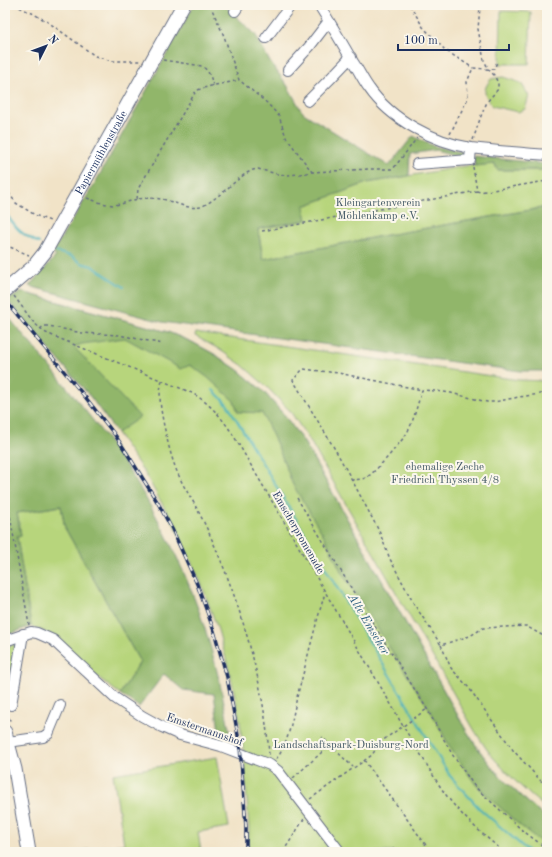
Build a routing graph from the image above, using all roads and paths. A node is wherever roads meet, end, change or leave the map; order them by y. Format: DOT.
graph roads {
  1 [pos="14,5"];
  2 [pos="183,5"];
  3 [pos="210,5"];
  4 [pos="291,5"];
  5 [pos="319,5"];
  6 [pos="410,5"];
  7 [pos="479,5"];
  8 [pos="329,21"];
  9 [pos="266,38"];
  10 [pos="350,57"];
  11 [pos="145,60"];
  12 [pos="162,60"];
  13 [pos="497,62"];
  14 [pos="473,68"];
  15 [pos="288,70"];
  16 [pos="489,70"];
  17 [pos="239,80"];
  18 [pos="213,86"];
  19 [pos="308,101"];
  20 [pos="422,131"];
  21 [pos="446,141"];
  22 [pos="471,148"];
  23 [pos="547,155"];
  24 [pos="470,160"];
  25 [pos="417,164"];
  26 [pos="312,172"];
  27 [pos="547,181"];
  28 [pos="5,188"];
  29 [pos="477,191"];
  30 [pos="85,197"];
  31 [pos="137,199"];
  32 [pos="54,223"];
  33 [pos="262,231"];
  34 [pos="5,245"];
  35 [pos="32,257"];
  36 [pos="9,293"];
  37 [pos="40,329"];
  38 [pos="163,344"];
  39 [pos="162,381"];
  40 [pos="422,390"];
  41 [pos="547,393"];
  42 [pos="352,480"];
  43 [pos="5,487"];
  44 [pos="297,498"];
  45 [pos="325,592"];
  46 [pos="26,630"];
  47 [pos="547,638"];
  48 [pos="5,641"];
  49 [pos="441,645"];
  50 [pos="10,705"];
  51 [pos="60,705"];
  52 [pos="427,709"];
  53 [pos="403,727"];
  54 [pos="7,737"];
  55 [pos="322,737"];
  56 [pos="330,745"];
  57 [pos="364,760"];
  58 [pos="270,765"];
  59 [pos="354,768"];
  60 [pos="287,783"];
  61 [pos="547,786"];
  62 [pos="308,801"];
  63 [pos="309,812"];
  64 [pos="393,848"];
  65 [pos="547,849"];
  66 [pos="29,852"];
  67 [pos="283,852"];
  68 [pos="340,852"];
  69 [pos="396,852"];
  70 [pos="431,852"];
  71 [pos="504,852"];
  1 -- 11 [label="path"];
  2 -- 36 [label="main road, Papiermühlenstraße"];
  3 -- 17 [label="path"];
  4 -- 9 [label="street"];
  5 -- 8 [label="street"];
  6 -- 14 [label="path"];
  7 -- 16 [label="path"];
  8 -- 10 [label="street"];
  8 -- 15 [label="street"];
  10 -- 19 [label="street"];
  10 -- 20 [label="street"];
  12 -- 18 [label="path"];
  13 -- 16 [label="path"];
  14 -- 16 [label="path"];
  14 -- 21 [label="path"];
  16 -- 22 [label="path"];
  17 -- 18 [label="path"];
  17 -- 26 [label="path"];
  18 -- 31 [label="path"];
  20 -- 21 [label="street"];
  20 -- 26 [label="path"];
  21 -- 22 [label="street"];
  22 -- 23 [label="street"];
  22 -- 24 [label="street"];
  24 -- 25 [label="street"];
  24 -- 29 [label="path"];
  26 -- 31 [label="path"];
  27 -- 29 [label="path"];
  28 -- 32 [label="path"];
  29 -- 33 [label="path"];
  30 -- 31 [label="path"];
  34 -- 35 [label="path"];
  36 -- 37 [label="path, Emscherpromenade"];
  37 -- 38 [label="path"];
  37 -- 39 [label="path, Emscherpromenade"];
  39 -- 45 [label="path, Emscherpromenade"];
  39 -- 58 [label="path"];
  40 -- 41 [label="path"];
  40 -- 42 [label="path"];
  40 -- 42 [label="path"];
  42 -- 49 [label="path"];
  43 -- 46 [label="path"];
  44 -- 52 [label="path"];
  45 -- 53 [label="path, Emscherpromenade"];
  45 -- 58 [label="path"];
  46 -- 48 [label="street, Emstermannshof"];
  46 -- 50 [label="street"];
  46 -- 58 [label="street, Emstermannshof"];
  47 -- 49 [label="path"];
  49 -- 61 [label="path"];
  51 -- 54 [label="street"];
  52 -- 53 [label="path"];
  52 -- 65 [label="path"];
  53 -- 57 [label="path"];
  53 -- 71 [label="path, Emscherpromenade"];
  54 -- 66 [label="main road"];
  55 -- 56 [label="path"];
  56 -- 59 [label="path"];
  56 -- 60 [label="path"];
  57 -- 59 [label="path"];
  57 -- 70 [label="path"];
  58 -- 60 [label="street, Emstermannshof"];
  59 -- 62 [label="path"];
  60 -- 63 [label="street, Emstermannshof"];
  63 -- 67 [label="path"];
  63 -- 68 [label="street, Emstermannshof"];
  64 -- 69 [label="path"];
}
